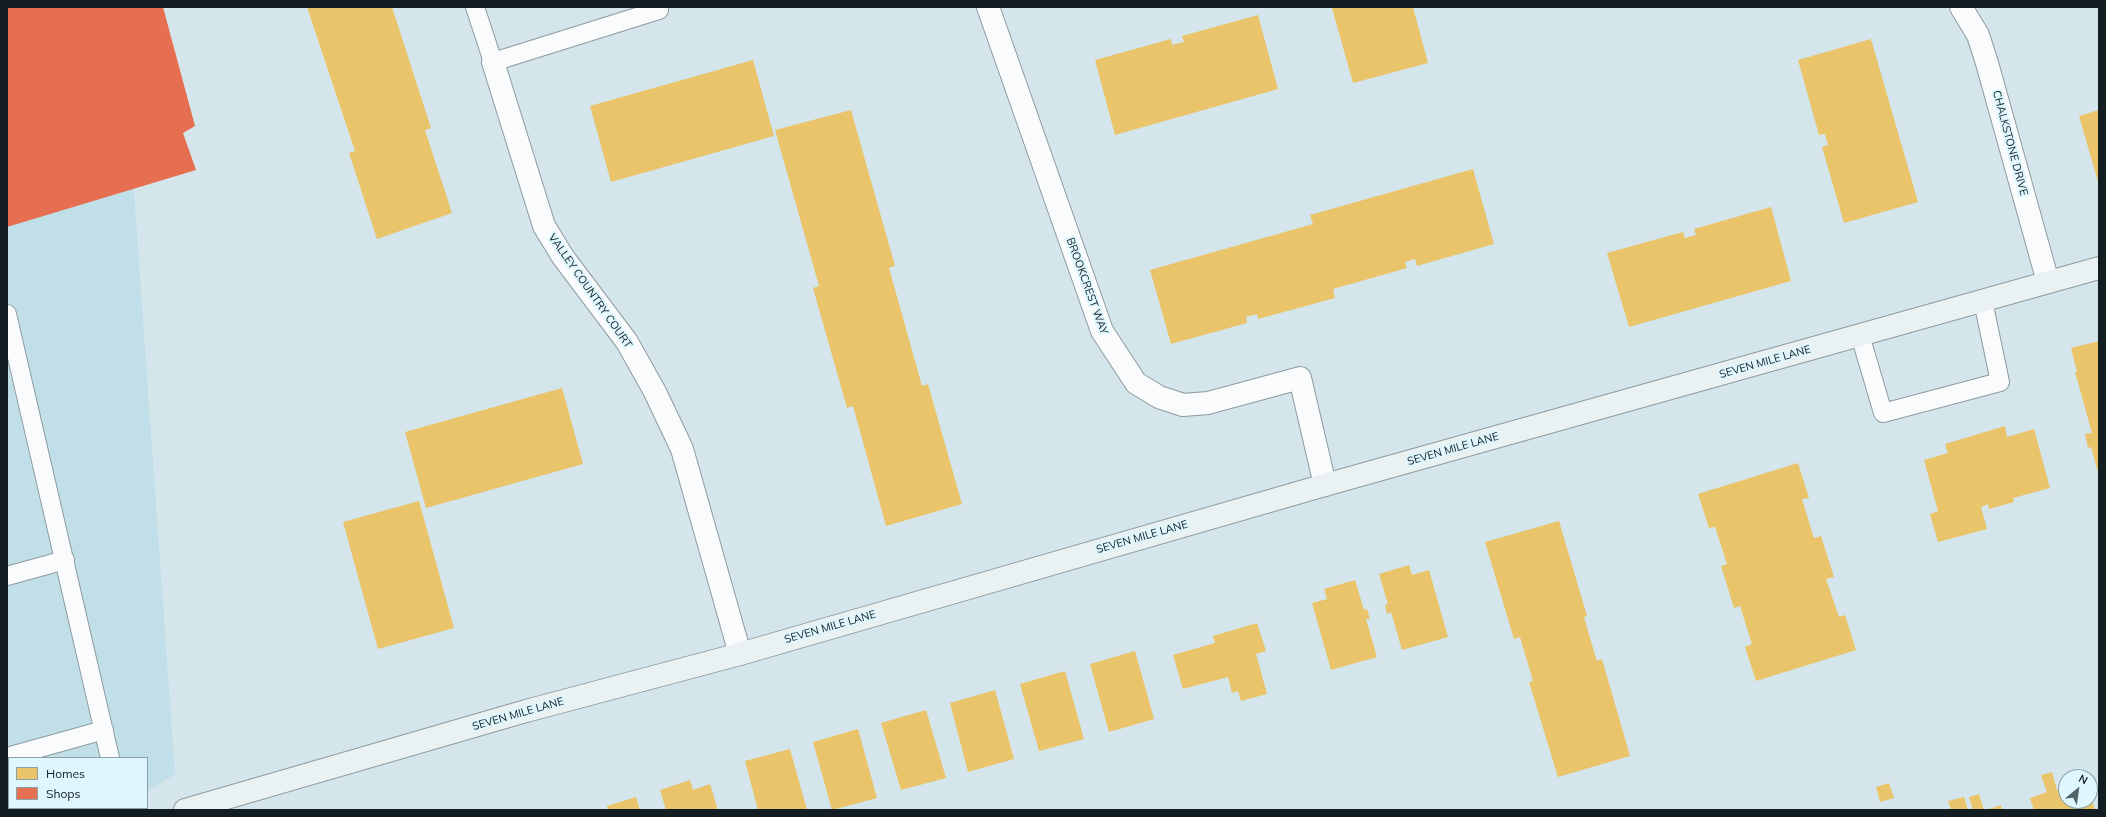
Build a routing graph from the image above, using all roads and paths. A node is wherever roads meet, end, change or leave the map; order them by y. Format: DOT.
graph roads {
  1 [pos="476,7"];
  2 [pos="658,7"];
  3 [pos="988,7"];
  4 [pos="1961,7"];
  5 [pos="493,62"];
  6 [pos="2099,268"];
  7 [pos="2048,282"];
  8 [pos="1983,301"];
  9 [pos="7,314"];
  10 [pos="1860,335"];
  11 [pos="1325,485"];
  12 [pos="65,560"];
  13 [pos="7,576"];
  14 [pos="740,654"];
  15 [pos="104,730"];
  16 [pos="7,757"];
  17 [pos="110,757"];
  18 [pos="185,810"];
  1 -- 5 [label="lane, VALLEY COUNTRY COURT"];
  2 -- 5 [label="lane"];
  3 -- 11 [label="street, BROOKCREST WAY"];
  4 -- 7 [label="street, CHALKSTONE DRIVE"];
  5 -- 14 [label="street, VALLEY COUNTRY COURT"];
  6 -- 7 [label="street, SEVEN MILE LANE"];
  7 -- 8 [label="street, SEVEN MILE LANE"];
  8 -- 10 [label="street, SEVEN MILE LANE"];
  8 -- 10 [label="lane"];
  9 -- 12 [label="lane"];
  10 -- 11 [label="street, SEVEN MILE LANE"];
  11 -- 14 [label="street, SEVEN MILE LANE"];
  12 -- 13 [label="lane"];
  12 -- 15 [label="lane"];
  14 -- 18 [label="street, SEVEN MILE LANE"];
  15 -- 16 [label="lane"];
  15 -- 17 [label="lane"];
}
